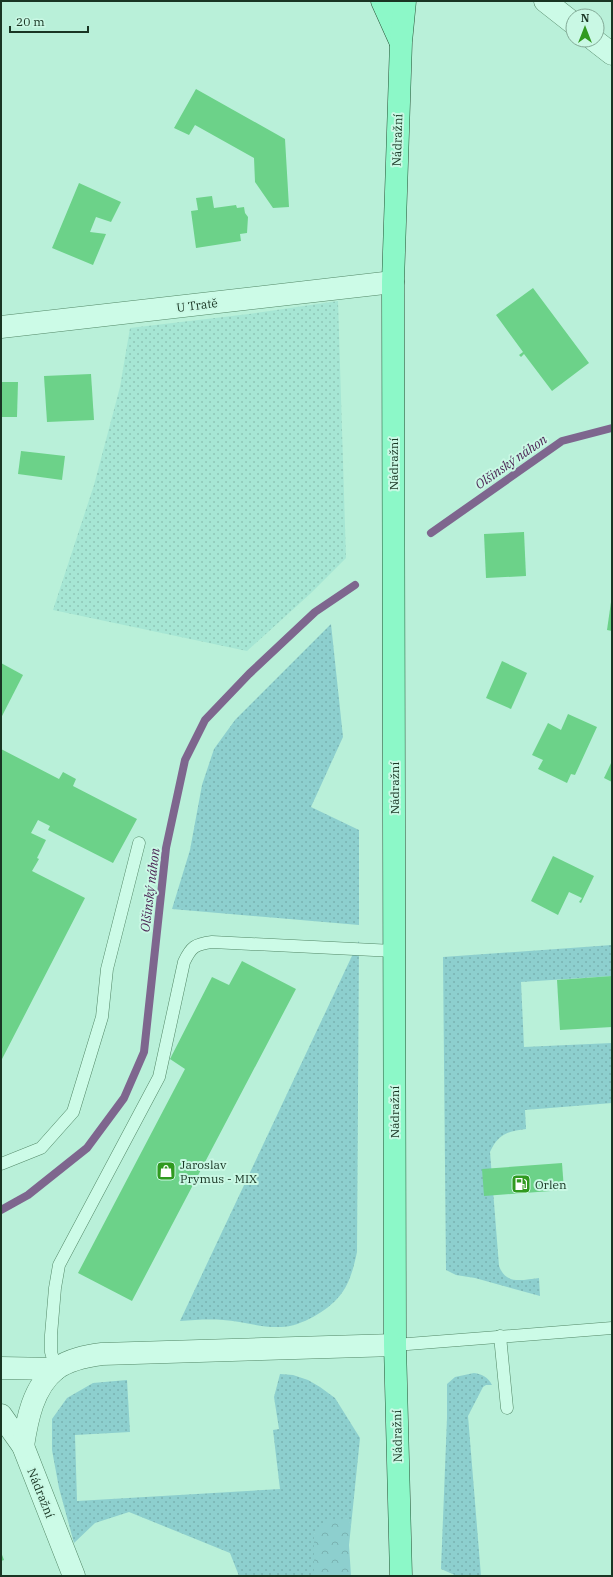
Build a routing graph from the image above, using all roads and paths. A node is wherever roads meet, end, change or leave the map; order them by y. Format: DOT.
graph roads {
  1 [pos="382,1"];
  2 [pos="405,1"];
  3 [pos="545,1"];
  4 [pos="565,17"];
  5 [pos="400,42"];
  6 [pos="393,282"];
  7 [pos="1,327"];
  8 [pos="139,842"];
  9 [pos="394,951"];
  10 [pos="1,1164"];
  11 [pos="612,1328"];
  12 [pos="500,1336"];
  13 [pos="395,1345"];
  14 [pos="1,1368"];
  15 [pos="56,1369"];
  16 [pos="507,1408"];
  17 [pos="1,1415"];
  18 [pos="23,1446"];
  19 [pos="74,1576"];
  20 [pos="401,1576"];
  1 -- 5 [label="main road"];
  2 -- 5 [label="main road, Nádražní"];
  3 -- 4 [label="street"];
  5 -- 6 [label="main road, Nádražní"];
  6 -- 7 [label="street, U Tratě"];
  6 -- 9 [label="main road, Nádražní"];
  8 -- 10 [label="lane"];
  9 -- 13 [label="main road, Nádražní"];
  9 -- 15 [label="lane"];
  11 -- 12 [label="lane"];
  12 -- 13 [label="lane"];
  12 -- 16 [label="lane"];
  13 -- 15 [label="street"];
  13 -- 20 [label="main road, Nádražní"];
  14 -- 15 [label="street"];
  15 -- 18 [label="street"];
  17 -- 18 [label="street, Nádražní"];
  18 -- 19 [label="street, Nádražní"];
}
